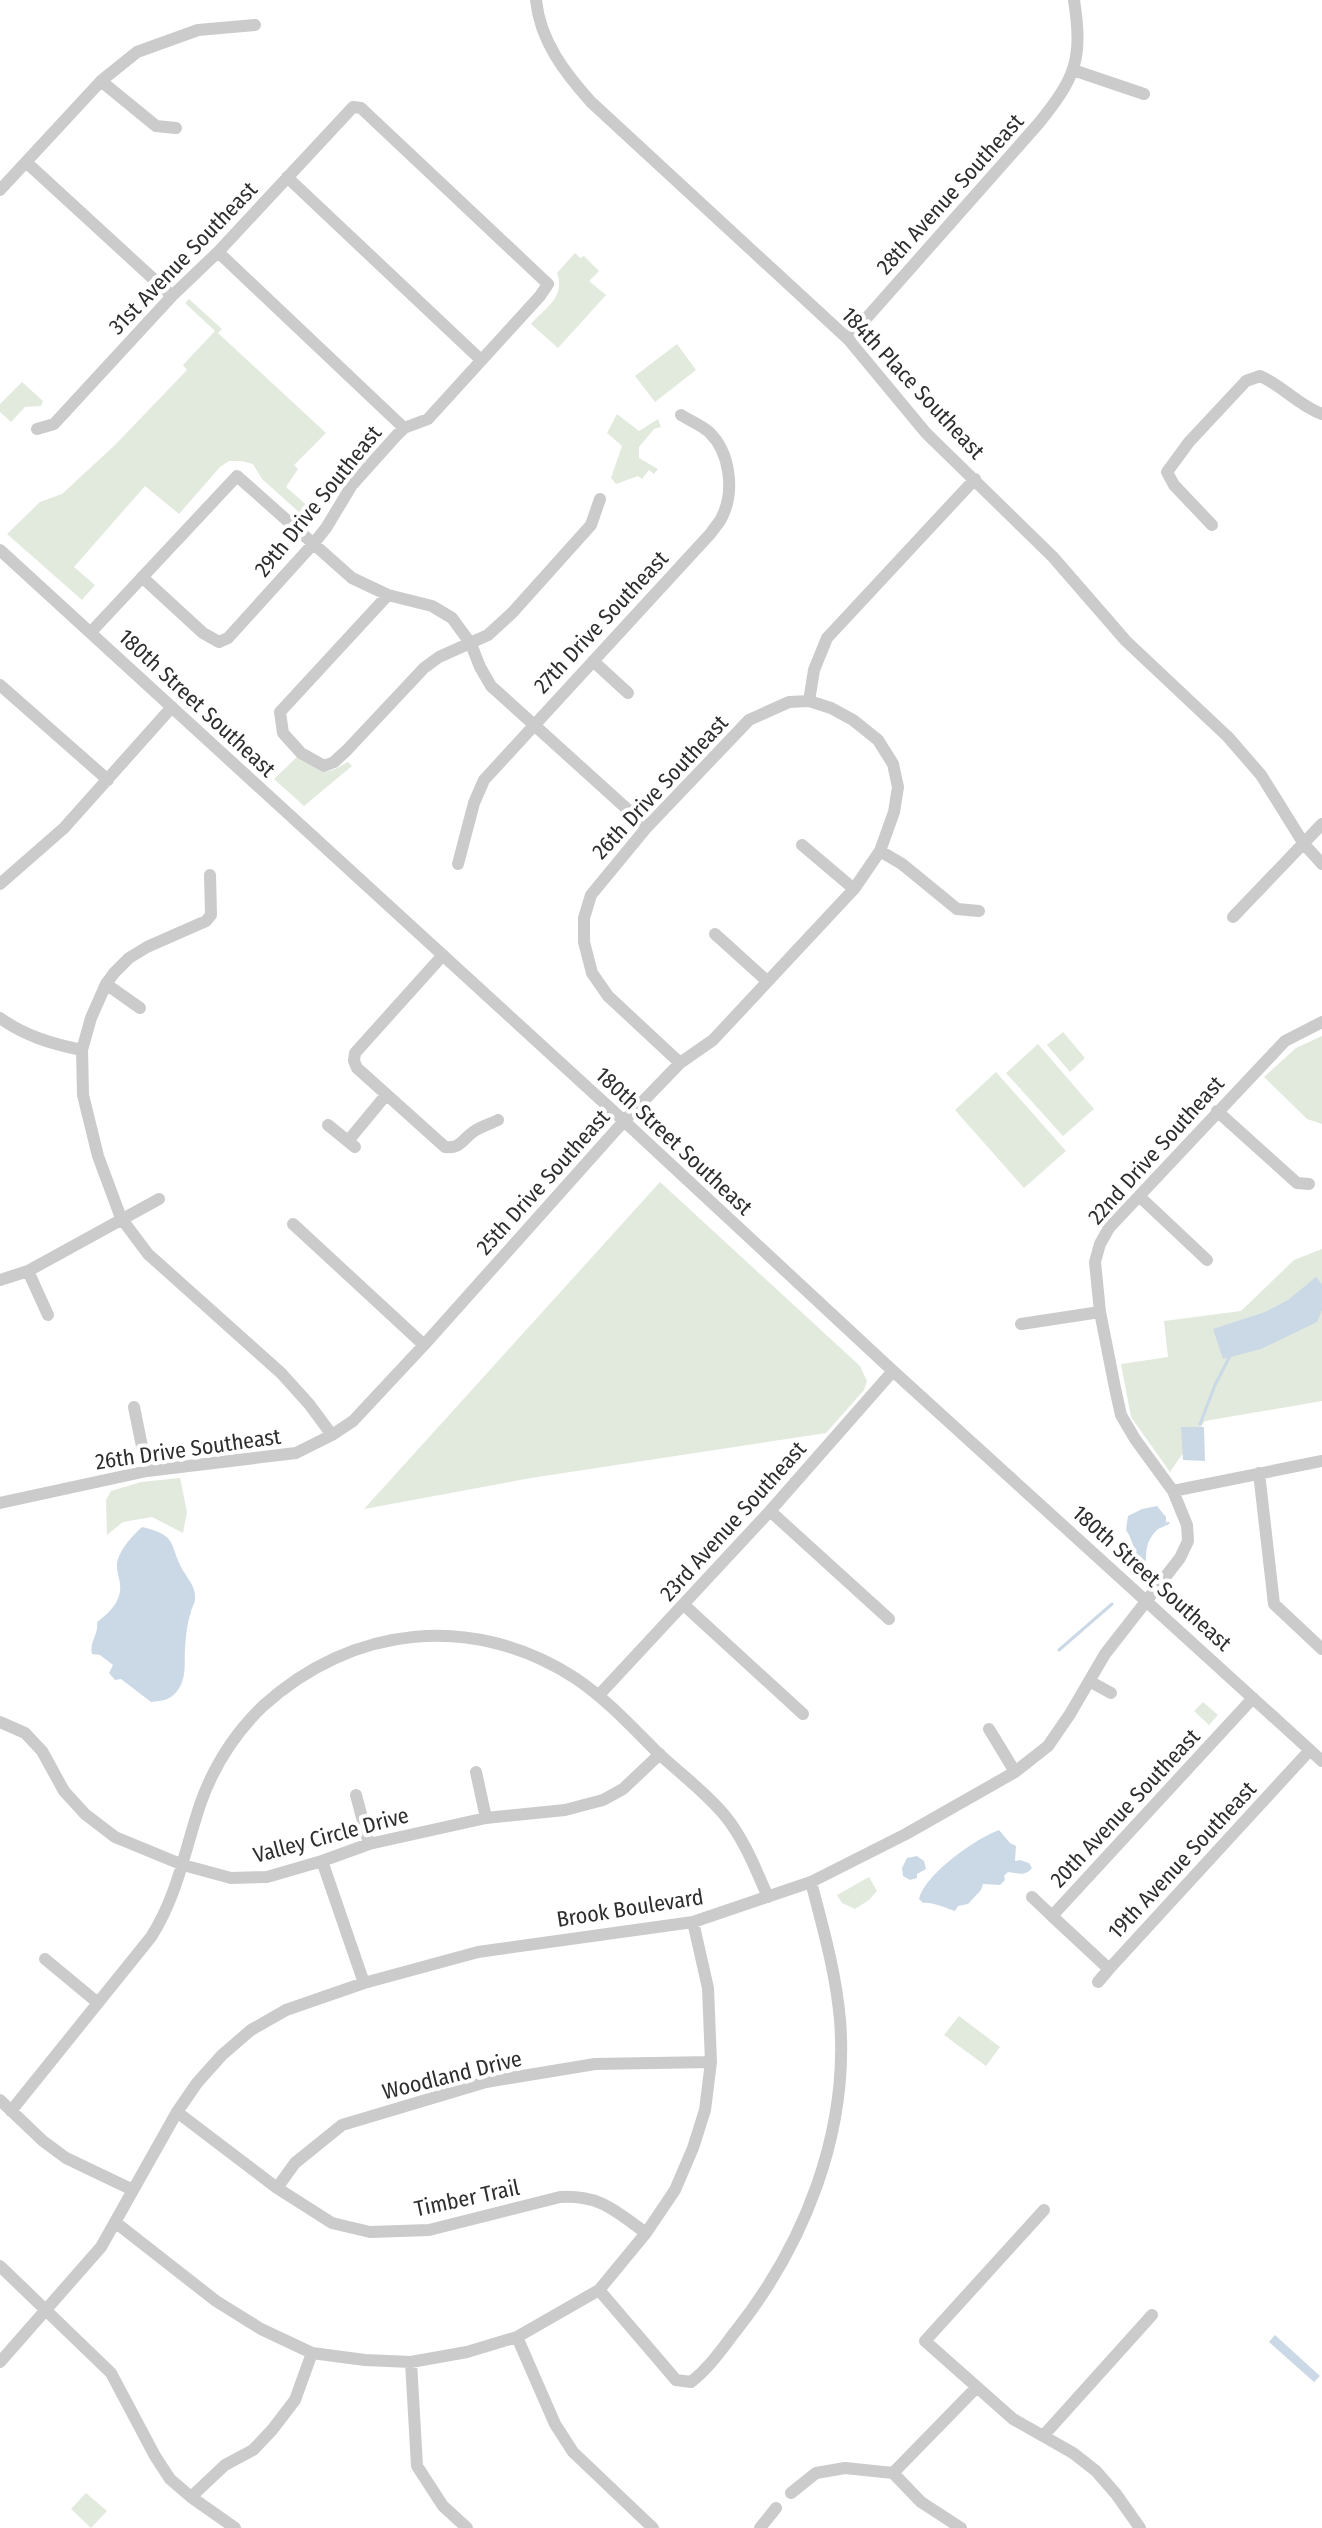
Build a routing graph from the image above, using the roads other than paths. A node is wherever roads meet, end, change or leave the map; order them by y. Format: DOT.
graph roads {
  1 [pos="1074,0"];
  2 [pos="536,4"];
  3 [pos="255,25"];
  4 [pos="1073,70"];
  5 [pos="101,81"];
  6 [pos="1144,94"];
  7 [pos="176,128"];
  8 [pos="26,162"];
  9 [pos="287,177"];
  10 [pos="0,190"];
  11 [pos="218,252"];
  12 [pos="548,284"];
  13 [pos="172,296"];
  14 [pos="848,339"];
  15 [pos="481,360"];
  16 [pos="1322,414"];
  17 [pos="681,415"];
  18 [pos="404,428"];
  19 [pos="37,429"];
  20 [pos="975,479"];
  21 [pos="600,499"];
  22 [pos="1212,525"];
  23 [pos="314,543"];
  24 [pos="0,550"];
  25 [pos="142,577"];
  26 [pos="388,595"];
  27 [pos="91,632"];
  28 [pos="471,644"];
  29 [pos="593,661"];
  30 [pos="0,685"];
  31 [pos="628,693"];
  32 [pos="809,701"];
  33 [pos="172,707"];
  34 [pos="534,724"];
  35 [pos="108,780"];
  36 [pos="1322,824"];
  37 [pos="647,827"];
  38 [pos="1304,844"];
  39 [pos="802,845"];
  40 [pos="880,851"];
  41 [pos="458,864"];
  42 [pos="1322,864"];
  43 [pos="210,875"];
  44 [pos="0,884"];
  45 [pos="854,889"];
  46 [pos="979,911"];
  47 [pos="1233,917"];
  48 [pos="715,934"];
  49 [pos="443,955"];
  50 [pos="767,981"];
  51 [pos="106,984"];
  52 [pos="140,1008"];
  53 [pos="0,1018"];
  54 [pos="1322,1022"];
  55 [pos="82,1050"];
  56 [pos="680,1063"];
  57 [pos="386,1095"];
  58 [pos="1217,1111"];
  59 [pos="498,1120"];
  60 [pos="624,1121"];
  61 [pos="328,1125"];
  62 [pos="1309,1184"];
  63 [pos="1139,1196"];
  64 [pos="159,1199"];
  65 [pos="121,1218"];
  66 [pos="293,1224"];
  67 [pos="1207,1260"];
  68 [pos="28,1271"];
  69 [pos="0,1280"];
  70 [pos="1100,1312"];
  71 [pos="48,1315"];
  72 [pos="1021,1324"];
  73 [pos="424,1345"];
  74 [pos="893,1371"];
  75 [pos="134,1407"];
  76 [pos="332,1435"];
  77 [pos="1322,1461"];
  78 [pos="147,1471"];
  79 [pos="1259,1473"];
  80 [pos="1173,1491"];
  81 [pos="0,1503"];
  82 [pos="770,1511"];
  83 [pos="1146,1599"];
  84 [pos="684,1605"];
  85 [pos="889,1619"];
  86 [pos="1322,1649"];
  87 [pos="1089,1681"];
  88 [pos="1111,1693"];
  89 [pos="599,1695"];
  90 [pos="1253,1698"];
  91 [pos="803,1714"];
  92 [pos="2,1722"];
  93 [pos="989,1729"];
  94 [pos="1310,1750"];
  95 [pos="660,1754"];
  96 [pos="1322,1761"];
  97 [pos="476,1772"];
  98 [pos="1015,1772"];
  99 [pos="356,1795"];
  100 [pos="486,1818"];
  101 [pos="369,1844"];
  102 [pos="322,1861"];
  103 [pos="183,1865"];
  104 [pos="811,1882"];
  105 [pos="768,1897"];
  106 [pos="1032,1897"];
  107 [pos="1052,1916"];
  108 [pos="693,1922"];
  109 [pos="1081,1943"];
  110 [pos="45,1959"];
  111 [pos="1109,1969"];
  112 [pos="1098,1982"];
  113 [pos="364,1983"];
  114 [pos="98,2003"];
  115 [pos="711,2062"];
  116 [pos="0,2100"];
  117 [pos="11,2111"];
  118 [pos="177,2112"];
  119 [pos="277,2188"];
  120 [pos="133,2190"];
  121 [pos="1044,2210"];
  122 [pos="115,2222"];
  123 [pos="646,2233"];
  124 [pos="0,2266"];
  125 [pos="599,2290"];
  126 [pos="46,2310"];
  127 [pos="1152,2315"];
  128 [pos="517,2337"];
  129 [pos="312,2353"];
  130 [pos="0,2362"];
  131 [pos="411,2362"];
  132 [pos="976,2388"];
  133 [pos="1044,2435"];
  134 [pos="893,2473"];
  135 [pos="791,2493"];
  136 [pos="191,2497"];
  137 [pos="776,2508"];
  138 [pos="235,2528"];
  139 [pos="467,2528"];
  140 [pos="653,2528"];
  141 [pos="760,2528"];
  142 [pos="961,2528"];
  143 [pos="1140,2528"];
  1 -- 4 [label="street"];
  2 -- 14 [label="street, 184th Place Southeast"];
  3 -- 5 [label="street"];
  4 -- 6 [label="street"];
  4 -- 14 [label="street, 28th Avenue Southeast"];
  5 -- 7 [label="street"];
  5 -- 8 [label="street"];
  8 -- 10 [label="street"];
  8 -- 13 [label="street"];
  9 -- 11 [label="street, 31st Avenue Southeast"];
  9 -- 12 [label="street, 31st Avenue Southeast"];
  9 -- 15 [label="street"];
  11 -- 13 [label="street, 31st Avenue Southeast"];
  11 -- 18 [label="street"];
  12 -- 15 [label="street, 29th Drive Southeast"];
  13 -- 19 [label="street, 31st Avenue Southeast"];
  14 -- 20 [label="street, 184th Place Southeast"];
  15 -- 18 [label="street, 29th Drive Southeast"];
  16 -- 22 [label="street"];
  17 -- 29 [label="street, 27th Drive Southeast"];
  18 -- 23 [label="street, 29th Drive Southeast"];
  20 -- 32 [label="street"];
  20 -- 38 [label="street, 184th Place Southeast"];
  21 -- 28 [label="street"];
  23 -- 25 [label="street, 29th Drive Southeast"];
  23 -- 25 [label="street"];
  23 -- 26 [label="street"];
  24 -- 27 [label="street, 180th Street Southeast"];
  25 -- 27 [label="street"];
  26 -- 28 [label="street"];
  26 -- 28 [label="street"];
  27 -- 33 [label="street, 180th Street Southeast"];
  28 -- 34 [label="street"];
  29 -- 31 [label="street"];
  29 -- 34 [label="street, 27th Drive Southeast"];
  30 -- 35 [label="street"];
  32 -- 37 [label="street, 26th Drive Southeast"];
  32 -- 40 [label="street, 25th Drive Southeast"];
  33 -- 35 [label="street"];
  33 -- 49 [label="street, 180th Street Southeast"];
  34 -- 37 [label="street"];
  34 -- 41 [label="street, 27th Drive Southeast"];
  35 -- 44 [label="street"];
  36 -- 38 [label="street"];
  37 -- 56 [label="street, 26th Drive Southeast"];
  38 -- 42 [label="street, 184th Place Southeast"];
  38 -- 47 [label="street"];
  39 -- 45 [label="street"];
  40 -- 45 [label="street, 25th Drive Southeast"];
  40 -- 46 [label="street"];
  43 -- 51 [label="street"];
  45 -- 50 [label="street, 25th Drive Southeast"];
  48 -- 50 [label="street"];
  49 -- 57 [label="street"];
  49 -- 60 [label="street, 180th Street Southeast"];
  50 -- 56 [label="street, 25th Drive Southeast"];
  51 -- 52 [label="street"];
  51 -- 55 [label="street"];
  53 -- 55 [label="street"];
  54 -- 58 [label="street, 22nd Drive Southeast"];
  55 -- 65 [label="street"];
  56 -- 60 [label="street, 25th Drive Southeast"];
  57 -- 59 [label="street"];
  57 -- 61 [label="street"];
  58 -- 62 [label="street"];
  58 -- 63 [label="street, 22nd Drive Southeast"];
  60 -- 73 [label="street, 25th Drive Southeast"];
  60 -- 74 [label="street, 180th Street Southeast"];
  63 -- 67 [label="street"];
  63 -- 70 [label="street, 22nd Drive Southeast"];
  64 -- 65 [label="street"];
  65 -- 68 [label="street"];
  65 -- 76 [label="street"];
  66 -- 73 [label="street"];
  68 -- 69 [label="street"];
  68 -- 71 [label="street"];
  70 -- 72 [label="street"];
  70 -- 80 [label="street, 22nd Drive Southeast"];
  73 -- 76 [label="street, 25th Drive Southeast"];
  74 -- 82 [label="street, 23rd Avenue Southeast"];
  74 -- 83 [label="street, 180th Street Southeast"];
  75 -- 78 [label="street"];
  76 -- 78 [label="street, 26th Drive Southeast"];
  77 -- 79 [label="street"];
  78 -- 81 [label="street, 26th Drive Southeast"];
  79 -- 80 [label="street"];
  79 -- 86 [label="street"];
  80 -- 83 [label="street, Brook Boulevard"];
  82 -- 84 [label="street, 23rd Avenue Southeast"];
  82 -- 85 [label="street"];
  83 -- 87 [label="street, Brook Boulevard"];
  83 -- 90 [label="street, 180th Street Southeast"];
  84 -- 89 [label="street, 23rd Avenue Southeast"];
  84 -- 91 [label="street"];
  87 -- 88 [label="street"];
  87 -- 98 [label="street, Brook Boulevard"];
  89 -- 95 [label="street"];
  89 -- 103 [label="street"];
  90 -- 94 [label="street, 180th Street Southeast"];
  90 -- 107 [label="street, 20th Avenue Southeast"];
  92 -- 103 [label="street, Valley Circle Drive"];
  93 -- 98 [label="street"];
  94 -- 96 [label="street, 180th Street Southeast"];
  94 -- 111 [label="street, 19th Avenue Southeast"];
  95 -- 100 [label="street, Valley Circle Drive"];
  95 -- 105 [label="street"];
  97 -- 100 [label="street"];
  98 -- 104 [label="street, Brook Boulevard"];
  99 -- 101 [label="street"];
  100 -- 101 [label="street, Valley Circle Drive"];
  101 -- 102 [label="street, Valley Circle Drive"];
  102 -- 103 [label="street, Valley Circle Drive"];
  102 -- 113 [label="street"];
  103 -- 114 [label="street"];
  104 -- 105 [label="street, Brook Boulevard"];
  104 -- 125 [label="street"];
  105 -- 108 [label="street, Brook Boulevard"];
  106 -- 107 [label="street"];
  107 -- 109 [label="street, 20th Avenue Southeast"];
  108 -- 113 [label="street, Brook Boulevard"];
  108 -- 115 [label="street"];
  109 -- 111 [label="street, 19th Avenue Southeast"];
  110 -- 114 [label="street"];
  111 -- 112 [label="street"];
  113 -- 118 [label="street, Brook Boulevard"];
  114 -- 117 [label="street"];
  115 -- 119 [label="street, Woodland Drive"];
  115 -- 123 [label="street"];
  116 -- 117 [label="street"];
  117 -- 120 [label="street"];
  118 -- 119 [label="street, Timber Trail"];
  118 -- 120 [label="street, Brook Boulevard"];
  119 -- 123 [label="street, Timber Trail"];
  120 -- 122 [label="street, Brook Boulevard"];
  121 -- 132 [label="street"];
  122 -- 126 [label="street"];
  122 -- 129 [label="street"];
  123 -- 125 [label="street"];
  124 -- 126 [label="street"];
  125 -- 128 [label="street"];
  126 -- 130 [label="street"];
  126 -- 136 [label="street"];
  127 -- 133 [label="street"];
  128 -- 131 [label="street"];
  128 -- 140 [label="street"];
  129 -- 131 [label="street"];
  129 -- 136 [label="street"];
  131 -- 139 [label="street"];
  132 -- 133 [label="street"];
  132 -- 134 [label="street"];
  133 -- 143 [label="street"];
  134 -- 135 [label="street"];
  134 -- 142 [label="street"];
  136 -- 138 [label="street"];
  137 -- 141 [label="street"];
}
